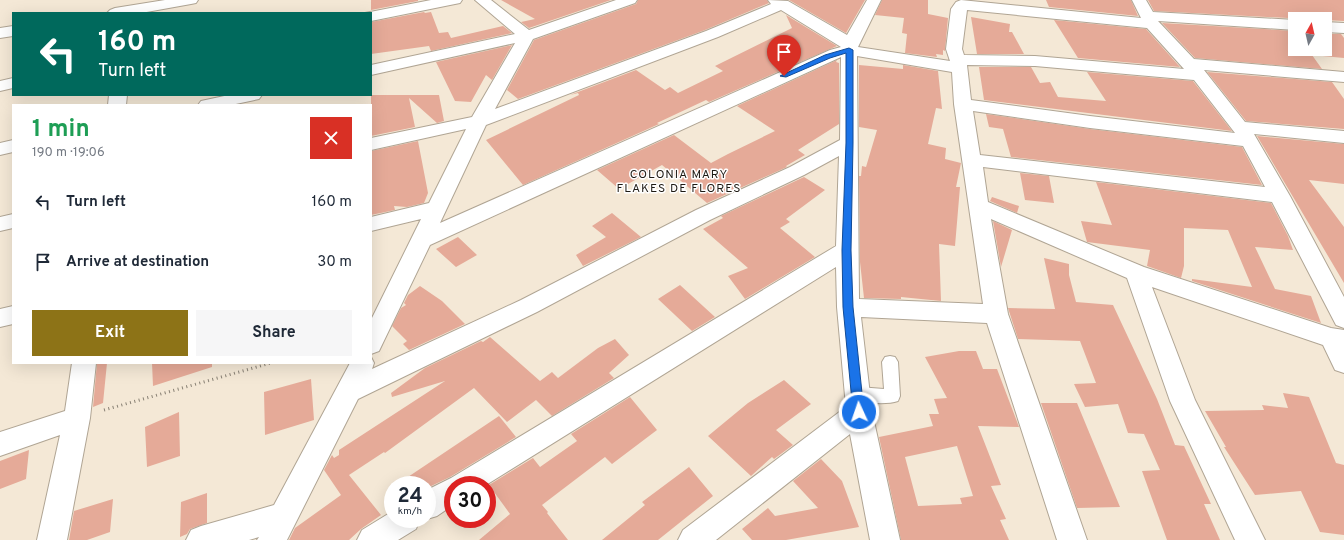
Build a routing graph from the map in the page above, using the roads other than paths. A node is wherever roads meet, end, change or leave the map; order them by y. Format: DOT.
graph roads {
  1 [pos="191,0"];
  2 [pos="455,0"];
  3 [pos="482,0"];
  4 [pos="630,0"];
  5 [pos="874,0"];
  6 [pos="1139,0"];
  7 [pos="779,2"];
  8 [pos="126,9"];
  9 [pos="372,16"];
  10 [pos="1150,20"];
  11 [pos="1288,25"];
  12 [pos="1332,27"];
  13 [pos="1344,28"];
  14 [pos="12,31"];
  15 [pos="0,33"];
  16 [pos="527,36"];
  17 [pos="850,47"];
  18 [pos="959,64"];
  19 [pos="1194,69"];
  20 [pos="372,70"];
  21 [pos="1344,77"];
  22 [pos="12,83"];
  23 [pos="0,86"];
  24 [pos="248,96"];
  25 [pos="212,104"];
  26 [pos="963,104"];
  27 [pos="479,121"];
  28 [pos="1245,134"];
  29 [pos="1344,137"];
  30 [pos="849,143"];
  31 [pos="372,144"];
  32 [pos="12,146"];
  33 [pos="0,149"];
  34 [pos="973,160"];
  35 [pos="1280,196"];
  36 [pos="980,206"];
  37 [pos="436,208"];
  38 [pos="12,221"];
  39 [pos="0,224"];
  40 [pos="372,224"];
  41 [pos="421,240"];
  42 [pos="847,250"];
  43 [pos="1136,273"];
  44 [pos="848,307"];
  45 [pos="996,314"];
  46 [pos="12,315"];
  47 [pos="0,318"];
  48 [pos="1344,319"];
  49 [pos="1338,339"];
  50 [pos="372,342"];
  51 [pos="890,362"];
  52 [pos="1344,363"];
  53 [pos="84,364"];
  54 [pos="362,364"];
  55 [pos="350,392"];
  56 [pos="858,403"];
  57 [pos="77,418"];
  58 [pos="0,444"];
  59 [pos="477,476"];
  60 [pos="277,528"];
  61 [pos="391,528"];
  62 [pos="52,540"];
  63 [pos="201,540"];
  64 [pos="372,540"];
  65 [pos="694,540"];
  66 [pos="885,540"];
  67 [pos="1072,540"];
  68 [pos="1250,540"];
  1 -- 8 [label="street"];
  2 -- 9 [label="street"];
  3 -- 16 [label="street"];
  4 -- 16 [label="street"];
  5 -- 17 [label="street"];
  6 -- 10 [label="street"];
  7 -- 17 [label="street"];
  7 -- 27 [label="street"];
  10 -- 11 [label="street"];
  10 -- 18 [label="street"];
  10 -- 19 [label="street"];
  12 -- 13 [label="street"];
  14 -- 15 [label="street"];
  16 -- 20 [label="street"];
  16 -- 27 [label="street"];
  17 -- 18 [label="street"];
  17 -- 30 [label="street"];
  17 -- 41 [label="street"];
  18 -- 19 [label="street"];
  18 -- 26 [label="street"];
  19 -- 21 [label="street"];
  19 -- 28 [label="street"];
  22 -- 23 [label="street"];
  24 -- 25 [label="street"];
  26 -- 28 [label="street"];
  26 -- 34 [label="street"];
  27 -- 31 [label="street"];
  27 -- 37 [label="street"];
  28 -- 29 [label="street"];
  28 -- 35 [label="street"];
  30 -- 42 [label="street"];
  30 -- 55 [label="street"];
  32 -- 33 [label="street"];
  34 -- 35 [label="street"];
  34 -- 36 [label="street"];
  35 -- 48 [label="street"];
  36 -- 43 [label="street"];
  36 -- 45 [label="street"];
  37 -- 40 [label="street"];
  37 -- 41 [label="street"];
  38 -- 39 [label="street"];
  41 -- 50 [label="street"];
  42 -- 44 [label="street"];
  42 -- 59 [label="street"];
  43 -- 49 [label="street"];
  43 -- 68 [label="street"];
  44 -- 45 [label="street"];
  44 -- 56 [label="street"];
  45 -- 67 [label="street"];
  46 -- 47 [label="street"];
  49 -- 52 [label="street"];
  51 -- 56 [label="lane"];
  53 -- 57 [label="street"];
  54 -- 55 [label="street"];
  55 -- 60 [label="street"];
  56 -- 65 [label="street"];
  56 -- 66 [label="street"];
  57 -- 58 [label="street"];
  57 -- 62 [label="street"];
  60 -- 63 [label="street"];
  61 -- 64 [label="street"];
}
